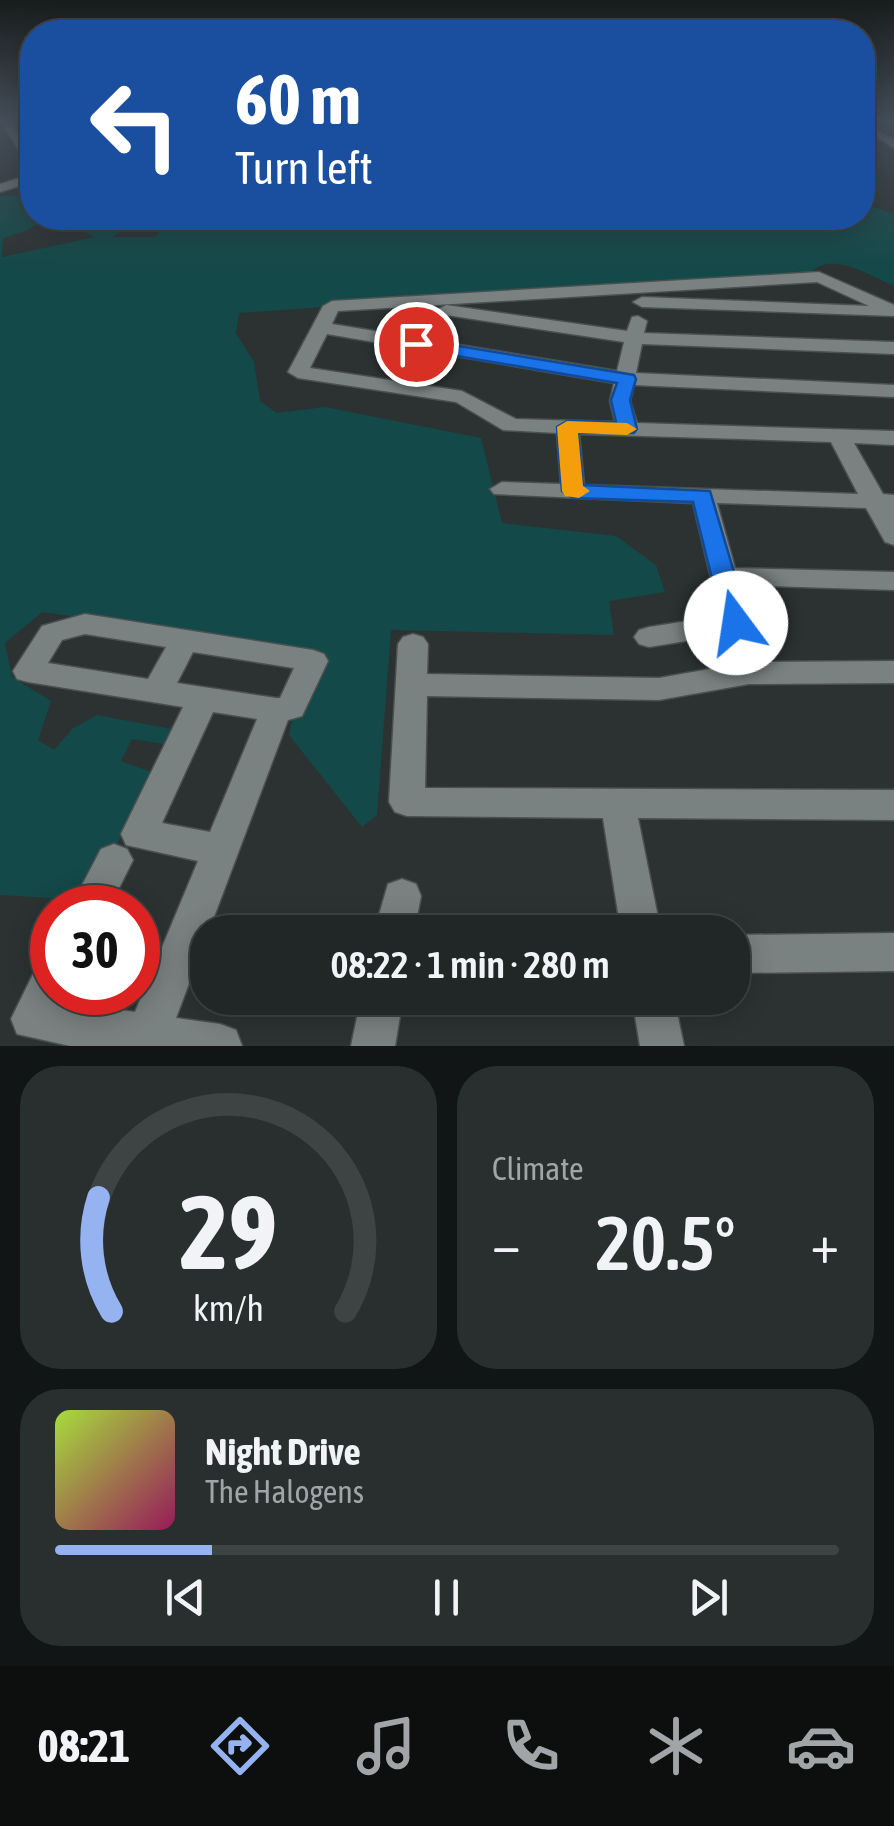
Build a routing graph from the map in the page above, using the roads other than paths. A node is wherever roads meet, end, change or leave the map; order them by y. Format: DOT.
graph roads {
  1 [pos="644,294"];
  2 [pos="416,301"];
  3 [pos="894,312"];
  4 [pos="320,327"];
  5 [pos="634,338"];
  6 [pos="894,348"];
  7 [pos="627,379"];
  8 [pos="894,391"];
  9 [pos="567,427"];
  10 [pos="628,429"];
  11 [pos="838,436"];
  12 [pos="894,438"];
  13 [pos="502,489"];
  14 [pos="573,491"];
  15 [pos="703,496"];
  16 [pos="884,502"];
  17 [pos="894,537"];
  18 [pos="724,576"];
  19 [pos="894,581"];
  20 [pos="649,637"];
  21 [pos="184,640"];
  22 [pos="413,644"];
  23 [pos="894,672"];
  24 [pos="411,685"];
  25 [pos="157,691"];
  26 [pos="203,698"];
  27 [pos="276,710"];
  28 [pos="618,803"];
  29 [pos="894,805"];
  30 [pos="220,850"];
  31 [pos="114,860"];
  32 [pos="101,885"];
  33 [pos="203,915"];
  34 [pos="639,915"];
  35 [pos="190,951"];
  36 [pos="894,952"];
  37 [pos="750,954"];
  38 [pos="34,1015"];
  39 [pos="379,1015"];
  40 [pos="656,1015"];
  41 [pos="145,1042"];
  42 [pos="220,1046"];
  43 [pos="373,1046"];
  44 [pos="662,1046"];
  1 -- 2 [label="street"];
  1 -- 3 [label="street"];
  1 -- 3 [label="street"];
  1 -- 5 [label="street"];
  2 -- 4 [label="street"];
  2 -- 5 [label="street"];
  4 -- 7 [label="street"];
  4 -- 9 [label="street"];
  5 -- 6 [label="street"];
  5 -- 7 [label="street"];
  7 -- 8 [label="street"];
  7 -- 10 [label="street"];
  9 -- 10 [label="street"];
  9 -- 14 [label="street"];
  10 -- 11 [label="street"];
  11 -- 12 [label="street"];
  11 -- 16 [label="street"];
  13 -- 14 [label="street"];
  14 -- 15 [label="street"];
  15 -- 16 [label="street"];
  15 -- 18 [label="street"];
  16 -- 17 [label="street"];
  18 -- 19 [label="street"];
  18 -- 20 [label="street"];
  21 -- 25 [label="street"];
  21 -- 25 [label="street"];
  21 -- 27 [label="street"];
  22 -- 24 [label="street"];
  23 -- 24 [label="street"];
  24 -- 28 [label="street"];
  25 -- 26 [label="street"];
  26 -- 27 [label="street"];
  26 -- 30 [label="street"];
  27 -- 30 [label="street"];
  28 -- 29 [label="street"];
  28 -- 34 [label="street"];
  30 -- 33 [label="street"];
  31 -- 32 [label="street"];
  35 -- 41 [label="street"];
  36 -- 37 [label="street"];
  38 -- 41 [label="street"];
  39 -- 43 [label="street"];
  40 -- 44 [label="street"];
  41 -- 42 [label="street"];
}
